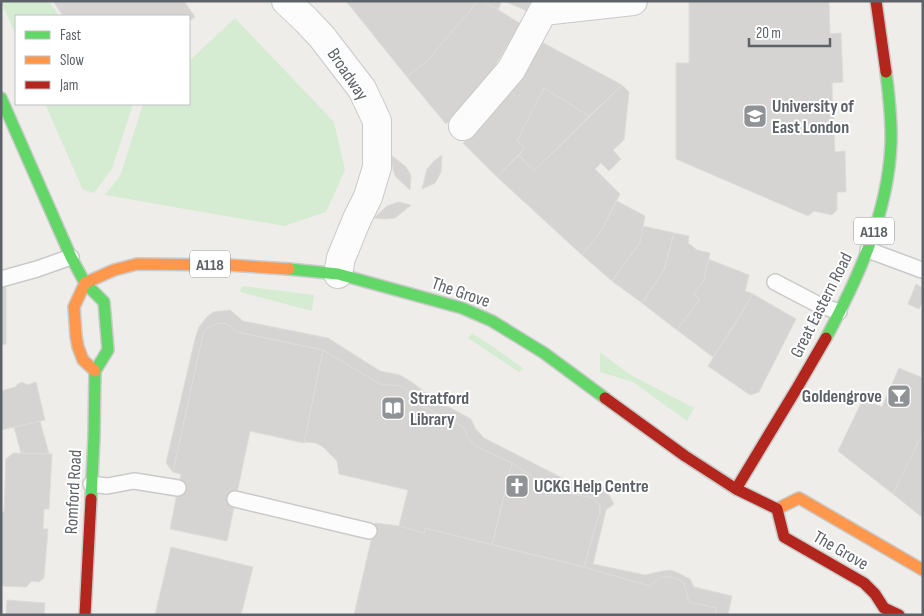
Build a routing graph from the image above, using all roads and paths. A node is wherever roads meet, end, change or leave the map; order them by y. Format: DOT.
graph roads {
  1 [pos="286,1"];
  2 [pos="633,1"];
  3 [pos="876,1"];
  4 [pos="1,98"];
  5 [pos="463,126"];
  6 [pos="868,250"];
  7 [pos="71,257"];
  8 [pos="922,270"];
  9 [pos="338,274"];
  10 [pos="1,279"];
  11 [pos="775,282"];
  12 [pos="85,283"];
  13 [pos="839,312"];
  14 [pos="95,370"];
  15 [pos="91,484"];
  16 [pos="178,488"];
  17 [pos="736,489"];
  18 [pos="236,499"];
  19 [pos="777,509"];
  20 [pos="369,531"];
  21 [pos="923,570"];
  22 [pos="85,615"];
  23 [pos="899,615"];
  1 -- 9 [label="street, Broadway"];
  2 -- 5 [label="street"];
  3 -- 6 [label="main road, Great Eastern Road / A118"];
  4 -- 7 [label="main road"];
  6 -- 8 [label="lane"];
  6 -- 13 [label="main road, Great Eastern Road / A118"];
  7 -- 10 [label="lane"];
  7 -- 12 [label="main road"];
  9 -- 12 [label="main road, The Grove / A118"];
  9 -- 17 [label="main road, The Grove / A118"];
  11 -- 13 [label="lane"];
  12 -- 14 [label="main road"];
  12 -- 14 [label="main road"];
  13 -- 17 [label="main road, Great Eastern Road / A118"];
  14 -- 15 [label="main road, Romford Road"];
  15 -- 16 [label="lane"];
  15 -- 22 [label="main road, Romford Road"];
  17 -- 19 [label="main road, The Grove"];
  18 -- 20 [label="lane"];
  19 -- 21 [label="main road, The Grove"];
  19 -- 23 [label="main road, The Grove"];
}
